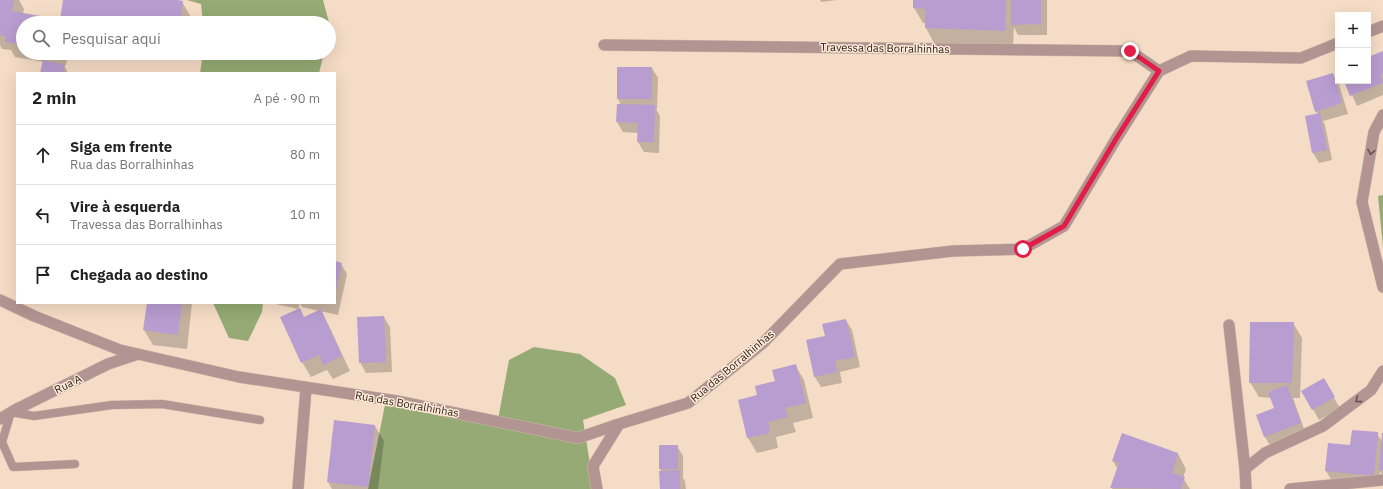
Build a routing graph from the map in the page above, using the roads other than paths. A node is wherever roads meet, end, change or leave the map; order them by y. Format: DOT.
graph roads {
  1 [pos="1383,26"];
  2 [pos="1371,31"];
  3 [pos="604,45"];
  4 [pos="1335,45"];
  5 [pos="1159,71"];
  6 [pos="1383,115"];
  7 [pos="1383,287"];
  8 [pos="0,300"];
  9 [pos="1229,326"];
  10 [pos="139,354"];
  11 [pos="1383,371"];
  12 [pos="306,388"];
  13 [pos="11,412"];
  14 [pos="0,419"];
  15 [pos="260,420"];
  16 [pos="619,424"];
  17 [pos="75,464"];
  18 [pos="1245,469"];
  19 [pos="1383,480"];
  20 [pos="298,489"];
  21 [pos="597,489"];
  22 [pos="1246,489"];
  23 [pos="1290,489"];
  1 -- 2 [label="street"];
  3 -- 5 [label="street, Travessa das Borralhinhas"];
  4 -- 5 [label="street"];
  5 -- 16 [label="street, Rua das Borralhinhas"];
  6 -- 7 [label="street, one-way"];
  8 -- 10 [label="street, Rua das Borralhinhas"];
  9 -- 18 [label="street"];
  10 -- 12 [label="street, Rua das Borralhinhas"];
  10 -- 13 [label="street, Rua A"];
  11 -- 18 [label="street, one-way"];
  12 -- 16 [label="street, Rua das Borralhinhas"];
  12 -- 20 [label="street"];
  13 -- 14 [label="street, Rua A"];
  13 -- 15 [label="lane"];
  13 -- 17 [label="lane"];
  16 -- 21 [label="street"];
  18 -- 22 [label="street"];
  19 -- 23 [label="street"];
}
